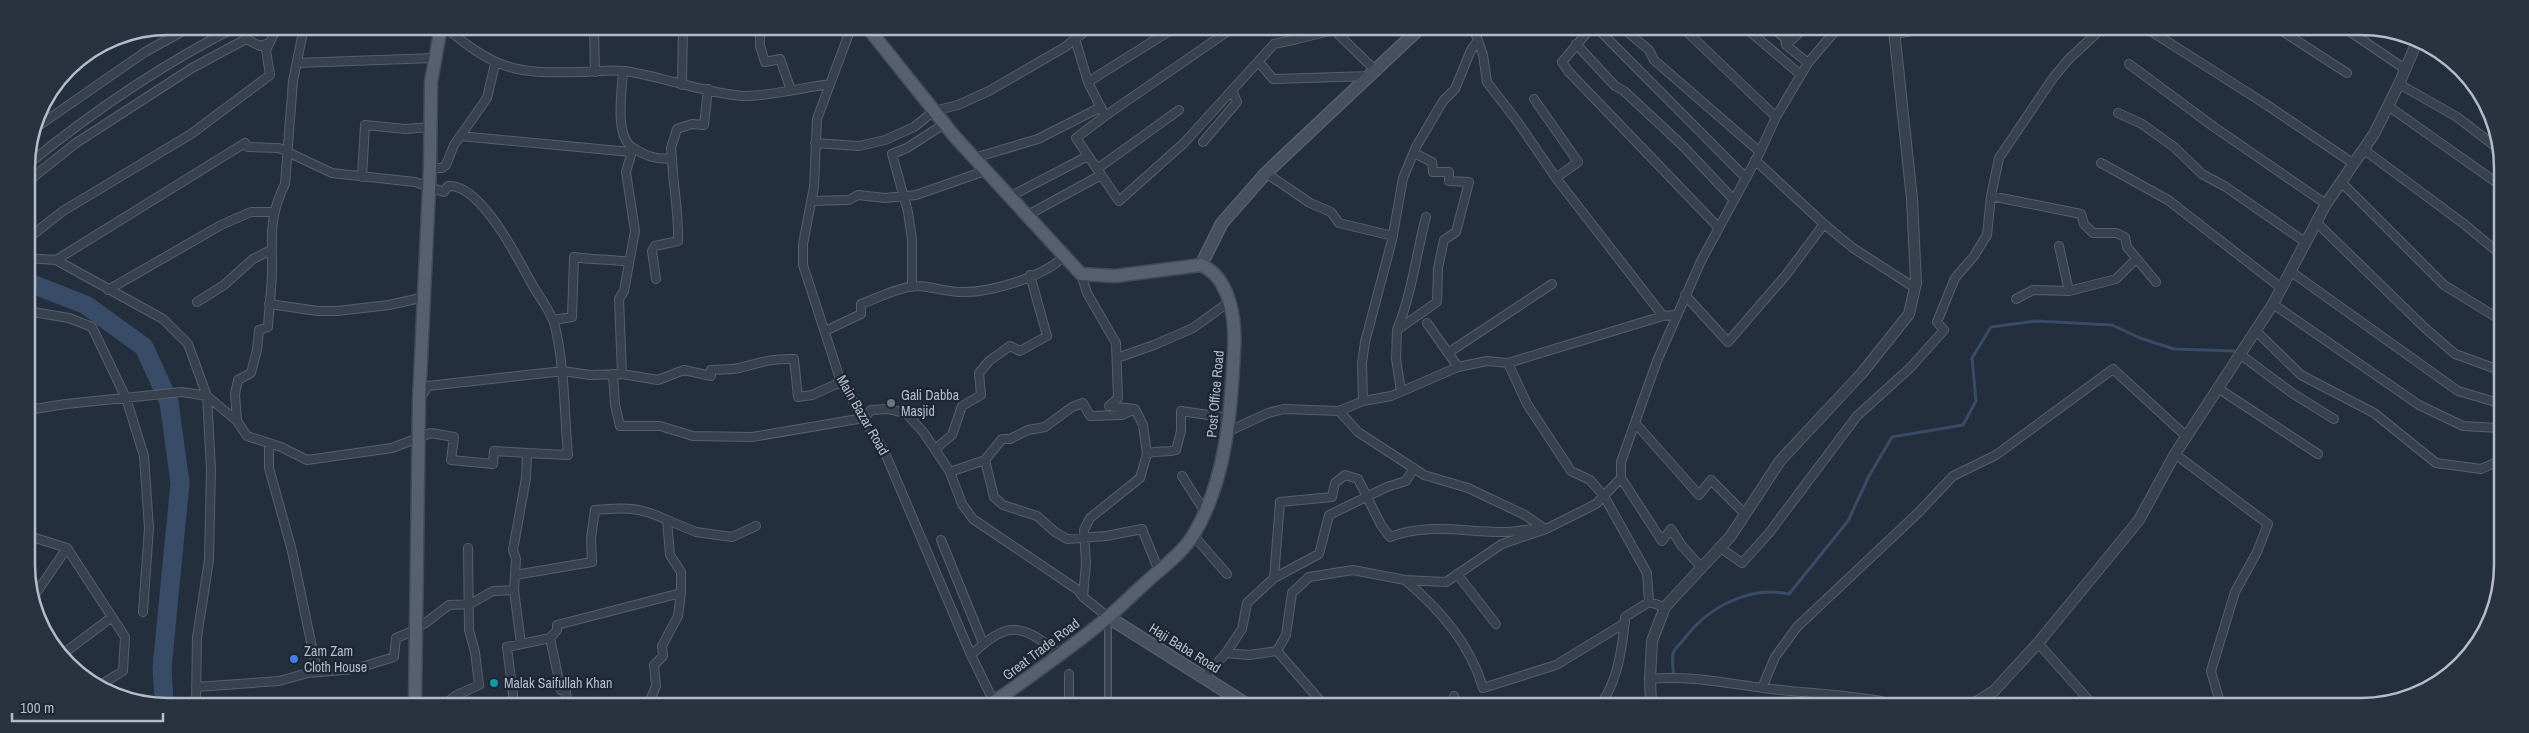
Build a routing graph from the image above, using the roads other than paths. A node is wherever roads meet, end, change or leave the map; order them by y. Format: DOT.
graph roads {
  1 [pos="176,35"];
  2 [pos="221,35"];
  3 [pos="272,35"];
  4 [pos="302,35"];
  5 [pos="441,35"];
  6 [pos="453,35"];
  7 [pos="594,35"];
  8 [pos="682,35"];
  9 [pos="760,35"];
  10 [pos="848,35"];
  11 [pos="874,35"];
  12 [pos="1080,35"];
  13 [pos="1163,35"];
  14 [pos="1221,35"];
  15 [pos="1296,35"];
  16 [pos="1316,35"];
  17 [pos="1339,35"];
  18 [pos="1413,35"];
  19 [pos="1476,35"];
  20 [pos="1584,35"];
  21 [pos="1604,35"];
  22 [pos="1631,35"];
  23 [pos="1689,35"];
  24 [pos="1754,35"];
  25 [pos="1781,35"];
  26 [pos="1797,35"];
  27 [pos="1832,35"];
  28 [pos="1895,35"];
  29 [pos="2095,35"];
  30 [pos="2157,35"];
  31 [pos="2288,35"];
  32 [pos="2355,35"];
  33 [pos="1075,39"];
  34 [pos="1297,40"];
  35 [pos="1478,40"];
  36 [pos="269,44"];
  37 [pos="1576,44"];
  38 [pos="1786,46"];
  39 [pos="2415,46"];
  40 [pos="434,58"];
  41 [pos="1259,62"];
  42 [pos="297,63"];
  43 [pos="1808,63"];
  44 [pos="495,64"];
  45 [pos="2129,64"];
  46 [pos="2405,68"];
  47 [pos="623,71"];
  48 [pos="595,72"];
  49 [pos="2346,73"];
  50 [pos="1374,74"];
  51 [pos="1801,75"];
  52 [pos="1088,82"];
  53 [pos="830,84"];
  54 [pos="2399,84"];
  55 [pos="682,85"];
  56 [pos="708,89"];
  57 [pos="791,90"];
  58 [pos="1232,90"];
  59 [pos="1534,99"];
  60 [pos="2388,106"];
  61 [pos="1101,107"];
  62 [pos="1179,110"];
  63 [pos="934,112"];
  64 [pos="2118,113"];
  65 [pos="1105,116"];
  66 [pos="1776,117"];
  67 [pos="43,123"];
  68 [pos="944,124"];
  69 [pos="430,127"];
  70 [pos="460,136"];
  71 [pos="1204,142"];
  72 [pos="2491,143"];
  73 [pos="816,144"];
  74 [pos="632,150"];
  75 [pos="2363,150"];
  76 [pos="1760,152"];
  77 [pos="1414,153"];
  78 [pos="288,154"];
  79 [pos="1088,156"];
  80 [pos="672,158"];
  81 [pos="974,158"];
  82 [pos="35,159"];
  83 [pos="1755,160"];
  84 [pos="2101,163"];
  85 [pos="2354,164"];
  86 [pos="430,168"];
  87 [pos="985,170"];
  88 [pos="1099,172"];
  89 [pos="1266,173"];
  90 [pos="35,176"];
  91 [pos="362,177"];
  92 [pos="1745,177"];
  93 [pos="1556,178"];
  94 [pos="2494,181"];
  95 [pos="2342,183"];
  96 [pos="428,188"];
  97 [pos="903,196"];
  98 [pos="1990,196"];
  99 [pos="1009,197"];
  100 [pos="1733,199"];
  101 [pos="811,201"];
  102 [pos="2326,204"];
  103 [pos="275,212"];
  104 [pos="1026,216"];
  105 [pos="1426,217"];
  106 [pos="2316,222"];
  107 [pos="1824,224"];
  108 [pos="1718,227"];
  109 [pos="35,233"];
  110 [pos="1393,236"];
  111 [pos="2306,242"];
  112 [pos="2059,246"];
  113 [pos="2494,249"];
  114 [pos="271,250"];
  115 [pos="1064,256"];
  116 [pos="35,259"];
  117 [pos="2136,259"];
  118 [pos="56,260"];
  119 [pos="629,262"];
  120 [pos="1201,265"];
  121 [pos="2290,271"];
  122 [pos="1081,274"];
  123 [pos="1030,275"];
  124 [pos="656,279"];
  125 [pos="2156,282"];
  126 [pos="1552,284"];
  127 [pos="912,287"];
  128 [pos="2280,287"];
  129 [pos="1915,288"];
  130 [pos="108,290"];
  131 [pos="2069,291"];
  132 [pos="1685,295"];
  133 [pos="425,297"];
  134 [pos="2016,299"];
  135 [pos="197,302"];
  136 [pos="1229,302"];
  137 [pos="269,304"];
  138 [pos="2273,304"];
  139 [pos="35,312"];
  140 [pos="1676,315"];
  141 [pos="1663,316"];
  142 [pos="2494,316"];
  143 [pos="553,320"];
  144 [pos="1427,323"];
  145 [pos="1397,330"];
  146 [pos="2256,330"];
  147 [pos="824,331"];
  148 [pos="1448,353"];
  149 [pos="2241,355"];
  150 [pos="1117,358"];
  151 [pos="1508,362"];
  152 [pos="1458,367"];
  153 [pos="2494,368"];
  154 [pos="563,371"];
  155 [pos="613,374"];
  156 [pos="622,374"];
  157 [pos="841,382"];
  158 [pos="2218,389"];
  159 [pos="1401,391"];
  160 [pos="207,396"];
  161 [pos="127,398"];
  162 [pos="419,401"];
  163 [pos="1363,401"];
  164 [pos="2494,402"];
  165 [pos="35,409"];
  166 [pos="1135,409"];
  167 [pos="1340,411"];
  168 [pos="864,418"];
  169 [pos="1229,418"];
  170 [pos="2334,419"];
  171 [pos="237,422"];
  172 [pos="1636,424"];
  173 [pos="2494,428"];
  174 [pos="1227,432"];
  175 [pos="419,438"];
  176 [pos="2187,438"];
  177 [pos="268,444"];
  178 [pos="935,449"];
  179 [pos="527,453"];
  180 [pos="1147,454"];
  181 [pos="2174,454"];
  182 [pos="2318,454"];
  183 [pos="984,460"];
  184 [pos="2494,463"];
  185 [pos="1414,468"];
  186 [pos="950,472"];
  187 [pos="1182,476"];
  188 [pos="1621,478"];
  189 [pos="1365,496"];
  190 [pos="1604,496"];
  191 [pos="1205,512"];
  192 [pos="1745,514"];
  193 [pos="667,520"];
  194 [pos="756,526"];
  195 [pos="1546,529"];
  196 [pos="1193,535"];
  197 [pos="35,538"];
  198 [pos="1083,539"];
  199 [pos="941,540"];
  200 [pos="1719,547"];
  201 [pos="67,548"];
  202 [pos="468,548"];
  203 [pos="1702,567"];
  204 [pos="1159,571"];
  205 [pos="1227,574"];
  206 [pos="1457,574"];
  207 [pos="515,575"];
  208 [pos="1274,578"];
  209 [pos="1405,580"];
  210 [pos="38,590"];
  211 [pos="514,590"];
  212 [pos="681,593"];
  213 [pos="1083,597"];
  214 [pos="1650,602"];
  215 [pos="470,604"];
  216 [pos="1665,607"];
  217 [pos="143,612"];
  218 [pos="112,617"];
  219 [pos="1108,617"];
  220 [pos="1625,623"];
  221 [pos="1496,624"];
  222 [pos="418,627"];
  223 [pos="550,638"];
  224 [pos="983,643"];
  225 [pos="2038,643"];
  226 [pos="522,644"];
  227 [pos="67,651"];
  228 [pos="1277,651"];
  229 [pos="1226,653"];
  230 [pos="971,655"];
  231 [pos="1060,655"];
  232 [pos="318,671"];
  233 [pos="1069,674"];
  234 [pos="1204,678"];
  235 [pos="1650,679"];
  236 [pos="105,682"];
  237 [pos="196,687"];
  238 [pos="1762,688"];
  239 [pos="196,698"];
  240 [pos="415,698"];
  241 [pos="456,698"];
  242 [pos="513,698"];
  243 [pos="567,698"];
  244 [pos="651,698"];
  245 [pos="997,698"];
  246 [pos="1003,698"];
  247 [pos="1069,698"];
  248 [pos="1108,698"];
  249 [pos="1236,698"];
  250 [pos="1318,698"];
  251 [pos="1606,698"];
  252 [pos="1651,698"];
  253 [pos="1863,698"];
  254 [pos="1983,698"];
  255 [pos="2087,698"];
  256 [pos="2218,698"];
  1 -- 67 [label="street"];
  2 -- 82 [label="street"];
  3 -- 36 [label="street"];
  4 -- 42 [label="street"];
  5 -- 40 [label="main road"];
  6 -- 44 [label="street"];
  7 -- 48 [label="street"];
  8 -- 55 [label="street"];
  9 -- 57 [label="street"];
  10 -- 53 [label="street, Main Bazar Road"];
  11 -- 63 [label="main road"];
  12 -- 33 [label="street"];
  13 -- 52 [label="street"];
  14 -- 65 [label="street"];
  15 -- 34 [label="street"];
  16 -- 34 [label="street"];
  17 -- 50 [label="street"];
  18 -- 50 [label="main road"];
  19 -- 35 [label="street"];
  20 -- 37 [label="street"];
  21 -- 92 [label="street"];
  22 -- 76 [label="street"];
  23 -- 66 [label="street"];
  24 -- 51 [label="street"];
  25 -- 38 [label="street"];
  26 -- 38 [label="street"];
  27 -- 43 [label="street"];
  28 -- 129 [label="street"];
  29 -- 98 [label="street"];
  30 -- 85 [label="street"];
  31 -- 49 [label="street"];
  32 -- 46 [label="street"];
  33 -- 52 [label="street"];
  33 -- 63 [label="street"];
  34 -- 41 [label="street"];
  35 -- 77 [label="street"];
  35 -- 93 [label="street"];
  36 -- 90 [label="street"];
  36 -- 109 [label="street"];
  37 -- 100 [label="street"];
  37 -- 108 [label="street"];
  38 -- 43 [label="street"];
  39 -- 46 [label="street"];
  40 -- 42 [label="street"];
  40 -- 69 [label="main road"];
  41 -- 50 [label="street"];
  41 -- 58 [label="street"];
  42 -- 78 [label="street"];
  43 -- 51 [label="street"];
  44 -- 48 [label="street"];
  44 -- 70 [label="street"];
  45 -- 102 [label="street"];
  46 -- 54 [label="street"];
  47 -- 48 [label="street"];
  47 -- 55 [label="street"];
  47 -- 74 [label="street"];
  50 -- 89 [label="main road"];
  51 -- 66 [label="street"];
  52 -- 61 [label="street"];
  53 -- 57 [label="street"];
  53 -- 73 [label="street, Main Bazar Road"];
  54 -- 60 [label="street"];
  54 -- 72 [label="street"];
  55 -- 56 [label="street"];
  56 -- 57 [label="street"];
  56 -- 80 [label="street"];
  58 -- 71 [label="street"];
  58 -- 88 [label="street"];
  59 -- 93 [label="street"];
  60 -- 75 [label="street"];
  60 -- 94 [label="street"];
  61 -- 65 [label="street"];
  61 -- 81 [label="street"];
  62 -- 88 [label="street"];
  63 -- 68 [label="main road"];
  63 -- 73 [label="street"];
  64 -- 111 [label="street"];
  65 -- 79 [label="street"];
  66 -- 76 [label="street"];
  68 -- 81 [label="main road"];
  68 -- 97 [label="street"];
  69 -- 86 [label="main road"];
  69 -- 91 [label="street"];
  70 -- 74 [label="street"];
  70 -- 86 [label="street"];
  73 -- 101 [label="street, Main Bazar Road"];
  74 -- 80 [label="street"];
  74 -- 119 [label="street"];
  75 -- 85 [label="street"];
  75 -- 113 [label="street"];
  76 -- 83 [label="street"];
  77 -- 110 [label="street"];
  77 -- 145 [label="street"];
  78 -- 91 [label="street"];
  78 -- 103 [label="street"];
  78 -- 118 [label="street"];
  79 -- 88 [label="street"];
  79 -- 99 [label="street"];
  80 -- 124 [label="street"];
  81 -- 87 [label="main road"];
  83 -- 92 [label="street"];
  83 -- 107 [label="street"];
  84 -- 128 [label="street"];
  85 -- 95 [label="street"];
  86 -- 96 [label="main road"];
  87 -- 97 [label="street"];
  87 -- 99 [label="main road"];
  88 -- 104 [label="street"];
  89 -- 110 [label="street"];
  89 -- 120 [label="main road"];
  91 -- 96 [label="street"];
  92 -- 100 [label="street"];
  93 -- 141 [label="street"];
  95 -- 102 [label="street"];
  95 -- 142 [label="street"];
  96 -- 133 [label="main road"];
  96 -- 143 [label="street"];
  97 -- 101 [label="street"];
  97 -- 127 [label="street"];
  98 -- 117 [label="street"];
  98 -- 200 [label="street"];
  99 -- 104 [label="main road"];
  100 -- 108 [label="street"];
  101 -- 147 [label="street, Main Bazar Road"];
  102 -- 106 [label="street"];
  103 -- 114 [label="street"];
  103 -- 130 [label="street"];
  104 -- 115 [label="main road"];
  105 -- 145 [label="street"];
  106 -- 111 [label="street"];
  106 -- 153 [label="street"];
  107 -- 129 [label="street"];
  107 -- 132 [label="street"];
  108 -- 132 [label="street"];
  110 -- 163 [label="street"];
  111 -- 121 [label="street"];
  112 -- 131 [label="street"];
  114 -- 135 [label="street"];
  114 -- 137 [label="street"];
  115 -- 122 [label="main road"];
  115 -- 123 [label="street"];
  116 -- 118 [label="street"];
  117 -- 125 [label="street"];
  117 -- 131 [label="street"];
  118 -- 130 [label="street"];
  119 -- 143 [label="street"];
  119 -- 156 [label="street"];
  120 -- 122 [label="main road"];
  120 -- 136 [label="main road, Post Office Road"];
  121 -- 128 [label="street"];
  121 -- 164 [label="street"];
  122 -- 150 [label="street"];
  123 -- 127 [label="street"];
  123 -- 178 [label="street"];
  126 -- 148 [label="street"];
  127 -- 147 [label="street"];
  128 -- 138 [label="street"];
  129 -- 192 [label="street"];
  130 -- 160 [label="street"];
  131 -- 134 [label="street"];
  132 -- 140 [label="street"];
  133 -- 137 [label="street"];
  133 -- 162 [label="main road"];
  136 -- 150 [label="street"];
  136 -- 169 [label="main road, Post Office Road"];
  137 -- 171 [label="street"];
  138 -- 146 [label="street"];
  138 -- 173 [label="street"];
  139 -- 161 [label="street"];
  140 -- 141 [label="street"];
  140 -- 172 [label="street"];
  141 -- 151 [label="street"];
  143 -- 154 [label="street"];
  144 -- 148 [label="street"];
  145 -- 159 [label="street"];
  146 -- 149 [label="street"];
  146 -- 184 [label="street"];
  147 -- 157 [label="street, Main Bazar Road"];
  148 -- 152 [label="street"];
  149 -- 158 [label="street"];
  149 -- 170 [label="street"];
  150 -- 166 [label="street"];
  151 -- 152 [label="street"];
  151 -- 190 [label="street"];
  152 -- 159 [label="street"];
  154 -- 155 [label="street"];
  154 -- 162 [label="street"];
  154 -- 179 [label="street"];
  155 -- 156 [label="street"];
  155 -- 168 [label="street"];
  156 -- 157 [label="street"];
  157 -- 168 [label="street, Main Bazar Road"];
  158 -- 176 [label="street"];
  158 -- 182 [label="street"];
  159 -- 163 [label="street"];
  160 -- 161 [label="street"];
  160 -- 171 [label="street"];
  160 -- 237 [label="street"];
  161 -- 165 [label="street"];
  161 -- 217 [label="street"];
  162 -- 175 [label="main road"];
  163 -- 167 [label="street"];
  166 -- 180 [label="street"];
  166 -- 183 [label="street"];
  167 -- 174 [label="street"];
  167 -- 185 [label="street"];
  168 -- 178 [label="street"];
  168 -- 230 [label="street, Main Bazar Road"];
  169 -- 174 [label="main road, Post Office Road"];
  169 -- 180 [label="street"];
  171 -- 177 [label="street"];
  172 -- 188 [label="street"];
  172 -- 192 [label="street"];
  174 -- 191 [label="main road, Post Office Road"];
  175 -- 177 [label="street"];
  175 -- 179 [label="street"];
  175 -- 222 [label="main road"];
  176 -- 181 [label="street"];
  176 -- 238 [label="street"];
  177 -- 232 [label="street"];
  178 -- 186 [label="street"];
  179 -- 207 [label="street"];
  180 -- 198 [label="street"];
  181 -- 225 [label="street"];
  181 -- 256 [label="street"];
  183 -- 186 [label="street"];
  183 -- 198 [label="street"];
  185 -- 189 [label="street"];
  185 -- 195 [label="street"];
  186 -- 213 [label="street"];
  187 -- 191 [label="street"];
  188 -- 190 [label="street"];
  188 -- 203 [label="street"];
  189 -- 195 [label="street"];
  189 -- 208 [label="street"];
  189 -- 208 [label="street"];
  190 -- 195 [label="street"];
  190 -- 214 [label="street"];
  191 -- 196 [label="main road, Post Office Road"];
  192 -- 200 [label="street"];
  193 -- 194 [label="street"];
  193 -- 207 [label="street"];
  193 -- 212 [label="street"];
  195 -- 206 [label="street"];
  196 -- 204 [label="main road, Post Office Road"];
  196 -- 205 [label="street"];
  197 -- 201 [label="street"];
  198 -- 204 [label="street"];
  198 -- 213 [label="street"];
  199 -- 224 [label="street"];
  200 -- 203 [label="street"];
  201 -- 210 [label="street"];
  201 -- 218 [label="street"];
  202 -- 215 [label="street"];
  203 -- 216 [label="street"];
  204 -- 219 [label="main road, Post Office Road"];
  206 -- 209 [label="street"];
  206 -- 221 [label="street"];
  207 -- 211 [label="street"];
  208 -- 229 [label="street"];
  209 -- 220 [label="street"];
  209 -- 228 [label="street"];
  211 -- 215 [label="street"];
  211 -- 226 [label="street"];
  212 -- 223 [label="street"];
  212 -- 244 [label="street"];
  213 -- 219 [label="street"];
  214 -- 216 [label="street"];
  214 -- 220 [label="street"];
  215 -- 222 [label="street"];
  215 -- 241 [label="street"];
  216 -- 235 [label="street"];
  218 -- 227 [label="street"];
  218 -- 236 [label="street"];
  219 -- 231 [label="main road, Great Trade Road"];
  219 -- 234 [label="main road, Haji Baba Road"];
  219 -- 248 [label="street"];
  220 -- 251 [label="street"];
  222 -- 232 [label="street"];
  222 -- 240 [label="main road"];
  223 -- 226 [label="street"];
  223 -- 243 [label="street"];
  224 -- 230 [label="street"];
  224 -- 231 [label="street"];
  225 -- 254 [label="street"];
  225 -- 255 [label="street"];
  226 -- 242 [label="street"];
  228 -- 229 [label="street"];
  228 -- 250 [label="street"];
  229 -- 234 [label="street"];
  230 -- 245 [label="street, Main Bazar Road"];
  231 -- 246 [label="main road, Great Trade Road"];
  232 -- 237 [label="street"];
  233 -- 247 [label="street"];
  234 -- 249 [label="main road, Haji Baba Road"];
  235 -- 238 [label="street"];
  235 -- 252 [label="street"];
  237 -- 239 [label="street"];
  238 -- 253 [label="street"];
}
